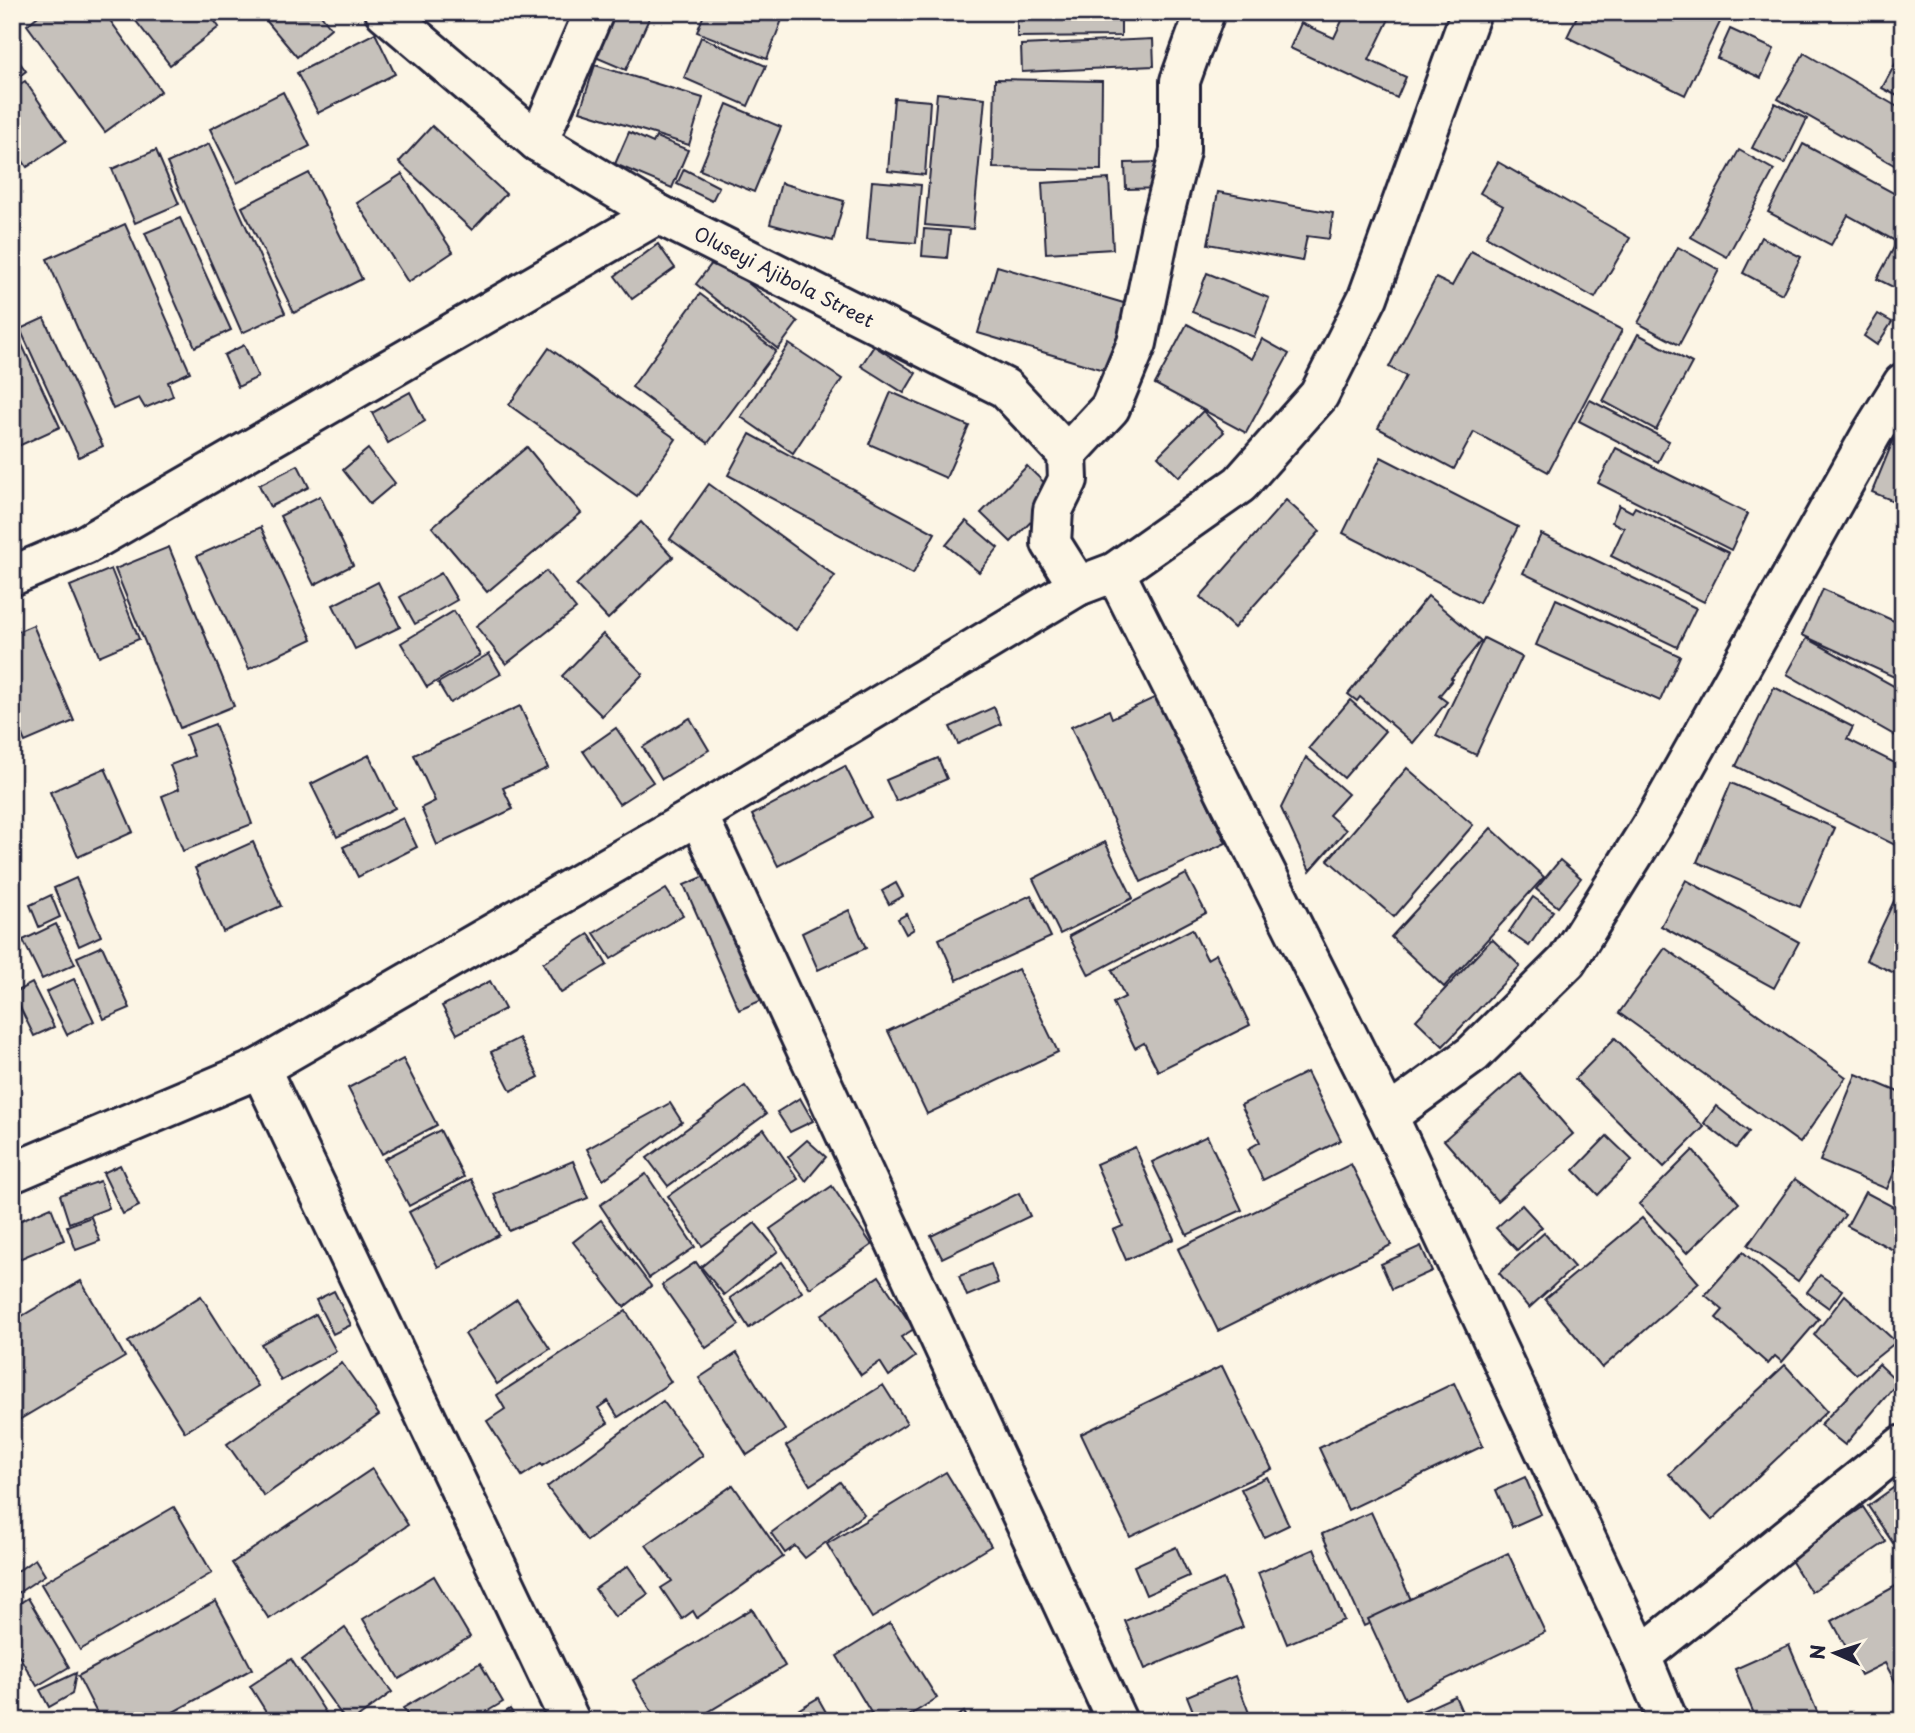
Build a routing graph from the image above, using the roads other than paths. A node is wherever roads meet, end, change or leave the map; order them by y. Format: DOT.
graph roads {
  1 [pos="385,12"];
  2 [pos="594,12"];
  3 [pos="1205,12"];
  4 [pos="1471,12"];
  5 [pos="538,142"];
  6 [pos="657,214"];
  7 [pos="1903,383"];
  8 [pos="1067,454"];
  9 [pos="1115,572"];
  10 [pos="12,576"];
  11 [pos="1078,586"];
  12 [pos="698,815"];
  13 [pos="260,1068"];
  14 [pos="1388,1116"];
  15 [pos="12,1173"];
  16 [pos="1903,1445"];
  17 [pos="1641,1656"];
  18 [pos="570,1721"];
  19 [pos="1117,1721"];
  20 [pos="1668,1721"];
  1 -- 5 [label="street, Oluseyi Ajibola Street"];
  2 -- 5 [label="street"];
  3 -- 8 [label="street"];
  4 -- 9 [label="street"];
  5 -- 6 [label="street, Oluseyi Ajibola Street"];
  6 -- 8 [label="street, Oluseyi Ajibola Street"];
  6 -- 10 [label="street"];
  7 -- 14 [label="street"];
  8 -- 11 [label="street"];
  9 -- 11 [label="street"];
  9 -- 14 [label="street"];
  11 -- 12 [label="street"];
  12 -- 13 [label="street"];
  12 -- 19 [label="street"];
  13 -- 15 [label="street"];
  13 -- 18 [label="street"];
  14 -- 17 [label="street"];
  16 -- 17 [label="street"];
  17 -- 20 [label="street"];
}
